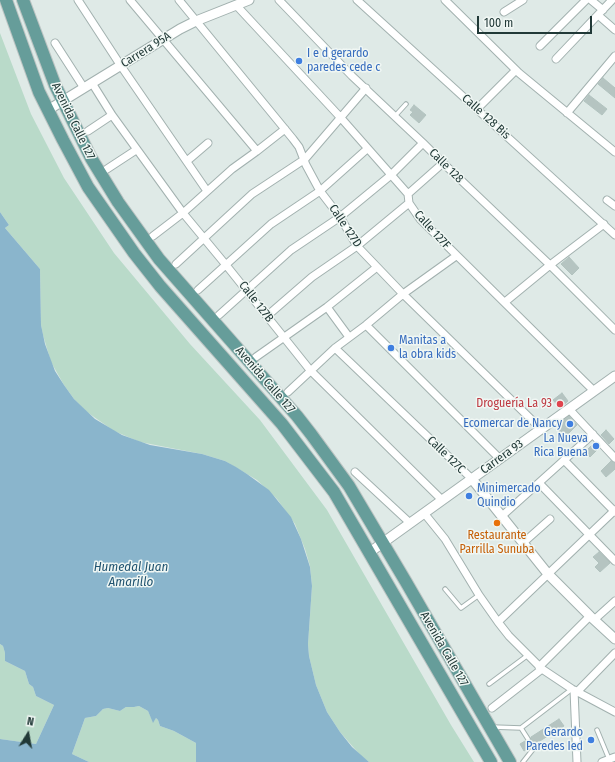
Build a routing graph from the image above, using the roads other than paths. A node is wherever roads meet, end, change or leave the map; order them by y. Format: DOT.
graph roads {
  1 [pos="6,0"];
  2 [pos="23,0"];
  3 [pos="78,0"];
  4 [pos="130,0"];
  5 [pos="179,0"];
  6 [pos="279,0"];
  7 [pos="445,0"];
  8 [pos="523,0"];
  9 [pos="586,0"];
  10 [pos="591,0"];
  11 [pos="612,0"];
  12 [pos="359,1"];
  13 [pos="242,2"];
  14 [pos="504,12"];
  15 [pos="600,12"];
  16 [pos="196,21"];
  17 [pos="615,30"];
  18 [pos="162,40"];
  19 [pos="55,43"];
  20 [pos="540,46"];
  21 [pos="615,56"];
  22 [pos="556,59"];
  23 [pos="121,66"];
  24 [pos="516,70"];
  25 [pos="88,86"];
  26 [pos="366,88"];
  27 [pos="63,102"];
  28 [pos="406,104"];
  29 [pos="477,109"];
  30 [pos="48,110"];
  31 [pos="567,113"];
  32 [pos="112,115"];
  33 [pos="395,116"];
  34 [pos="341,118"];
  35 [pos="285,129"];
  36 [pos="88,131"];
  37 [pos="208,143"];
  38 [pos="424,143"];
  39 [pos="367,149"];
  40 [pos="136,150"];
  41 [pos="257,152"];
  42 [pos="615,152"];
  43 [pos="305,159"];
  44 [pos="186,161"];
  45 [pos="442,163"];
  46 [pos="107,169"];
  47 [pos="391,175"];
  48 [pos="207,191"];
  49 [pos="320,191"];
  50 [pos="408,194"];
  51 [pos="607,200"];
  52 [pos="409,203"];
  53 [pos="615,206"];
  54 [pos="183,213"];
  55 [pos="340,217"];
  56 [pos="604,224"];
  57 [pos="615,234"];
  58 [pos="154,236"];
  59 [pos="204,238"];
  60 [pos="358,246"];
  61 [pos="456,256"];
  62 [pos="176,264"];
  63 [pos="226,264"];
  64 [pos="550,265"];
  65 [pos="377,267"];
  66 [pos="198,290"];
  67 [pos="247,290"];
  68 [pos="403,294"];
  69 [pos="505,302"];
  70 [pos="327,307"];
  71 [pos="219,315"];
  72 [pos="267,316"];
  73 [pos="366,325"];
  74 [pos="615,330"];
  75 [pos="283,337"];
  76 [pos="349,337"];
  77 [pos="335,348"];
  78 [pos="256,357"];
  79 [pos="310,370"];
  80 [pos="615,376"];
  81 [pos="594,391"];
  82 [pos="288,392"];
  83 [pos="569,409"];
  84 [pos="541,429"];
  85 [pos="593,434"];
  86 [pos="615,458"];
  87 [pos="500,459"];
  88 [pos="564,460"];
  89 [pos="355,472"];
  90 [pos="472,479"];
  91 [pos="539,483"];
  92 [pos="442,500"];
  93 [pos="615,511"];
  94 [pos="424,513"];
  95 [pos="502,516"];
  96 [pos="550,518"];
  97 [pos="410,523"];
  98 [pos="589,535"];
  99 [pos="383,542"];
  100 [pos="523,543"];
  101 [pos="370,552"];
  102 [pos="615,561"];
  103 [pos="548,574"];
  104 [pos="445,589"];
  105 [pos="479,595"];
  106 [pos="615,601"];
  107 [pos="592,618"];
  108 [pos="498,622"];
  109 [pos="615,639"];
  110 [pos="615,653"];
  111 [pos="528,655"];
  112 [pos="541,668"];
  113 [pos="489,684"];
  114 [pos="574,690"];
  115 [pos="492,708"];
  116 [pos="615,712"];
  117 [pos="490,727"];
  118 [pos="521,728"];
  119 [pos="597,730"];
  120 [pos="528,739"];
  121 [pos="532,746"];
  122 [pos="609,759"];
  123 [pos="491,762"];
  124 [pos="510,762"];
  125 [pos="522,762"];
  126 [pos="577,762"];
  1 -- 30 [label="main road, Avenida Calle 127"];
  2 -- 27 [label="main road, Avenida Calle 127"];
  3 -- 23 [label="street"];
  4 -- 18 [label="street"];
  5 -- 16 [label="street, Calle 127D"];
  6 -- 26 [label="street, Calle 128"];
  7 -- 24 [label="street"];
  8 -- 14 [label="street"];
  9 -- 20 [label="street"];
  10 -- 15 [label="street"];
  11 -- 15 [label="street"];
  12 -- 29 [label="street, Calle 128 Bis"];
  13 -- 16 [label="street, Carrera 95A"];
  13 -- 34 [label="street"];
  15 -- 17 [label="street"];
  15 -- 22 [label="street"];
  16 -- 18 [label="street, Carrera 95A"];
  16 -- 35 [label="street, Calle 127D"];
  18 -- 23 [label="street, Carrera 95A"];
  18 -- 41 [label="street"];
  19 -- 25 [label="street, Calle 127B"];
  21 -- 31 [label="street"];
  23 -- 25 [label="street, Carrera 95A"];
  23 -- 44 [label="street"];
  24 -- 29 [label="street"];
  24 -- 31 [label="street"];
  25 -- 27 [label="street, Carrera 95A"];
  25 -- 32 [label="street, Calle 127B"];
  26 -- 33 [label="street, Calle 128"];
  26 -- 34 [label="street"];
  27 -- 30 [label="street, Carrera 95A"];
  27 -- 99 [label="main road, Avenida Calle 127"];
  28 -- 33 [label="lane"];
  29 -- 56 [label="street, Calle 128 Bis"];
  30 -- 101 [label="main road, Avenida Calle 127"];
  31 -- 42 [label="street"];
  32 -- 36 [label="street"];
  32 -- 40 [label="street, Calle 127B"];
  33 -- 38 [label="street, Calle 128"];
  34 -- 39 [label="street"];
  34 -- 43 [label="street"];
  35 -- 41 [label="street"];
  35 -- 43 [label="street, Calle 127D"];
  37 -- 44 [label="street"];
  38 -- 45 [label="street, Calle 128"];
  38 -- 47 [label="street"];
  39 -- 47 [label="street"];
  39 -- 49 [label="street"];
  40 -- 46 [label="street"];
  40 -- 54 [label="street, Calle 127B"];
  41 -- 48 [label="street"];
  43 -- 49 [label="street, Calle 127D"];
  43 -- 59 [label="street"];
  44 -- 48 [label="street"];
  45 -- 50 [label="street"];
  45 -- 64 [label="street, Calle 128"];
  47 -- 50 [label="street"];
  47 -- 55 [label="street"];
  48 -- 54 [label="street"];
  49 -- 55 [label="street, Calle 127D"];
  49 -- 63 [label="street"];
  50 -- 52 [label="street, Calle 127F"];
  51 -- 53 [label="street"];
  52 -- 60 [label="street"];
  52 -- 61 [label="street, Calle 127F"];
  54 -- 58 [label="street"];
  54 -- 59 [label="street, Calle 127B"];
  55 -- 60 [label="street, Calle 127D"];
  55 -- 67 [label="street"];
  56 -- 57 [label="street, Calle 128 Bis"];
  56 -- 64 [label="street"];
  59 -- 62 [label="street"];
  59 -- 63 [label="street, Calle 127B"];
  60 -- 65 [label="street, Calle 127D"];
  60 -- 72 [label="street"];
  61 -- 68 [label="street"];
  61 -- 69 [label="street, Calle 127F"];
  63 -- 66 [label="street"];
  63 -- 67 [label="street, Calle 127B"];
  64 -- 69 [label="street"];
  64 -- 74 [label="street, Calle 128"];
  65 -- 68 [label="street, Calle 127D"];
  65 -- 70 [label="street"];
  67 -- 71 [label="street"];
  67 -- 72 [label="street, Calle 127B"];
  68 -- 73 [label="street"];
  68 -- 84 [label="street, Calle 127D"];
  69 -- 81 [label="street, Calle 127F"];
  70 -- 75 [label="street"];
  70 -- 76 [label="street"];
  72 -- 75 [label="street, Calle 127B"];
  73 -- 76 [label="street"];
  73 -- 87 [label="street"];
  75 -- 78 [label="street"];
  75 -- 79 [label="street, Calle 127B"];
  76 -- 77 [label="street"];
  77 -- 79 [label="street"];
  77 -- 90 [label="street, Calle 127C"];
  79 -- 82 [label="street"];
  79 -- 92 [label="street, Calle 127B"];
  80 -- 81 [label="street, Carrera 93"];
  81 -- 83 [label="street, Carrera 93"];
  83 -- 84 [label="street, Carrera 93"];
  83 -- 85 [label="street"];
  84 -- 87 [label="street, Carrera 93"];
  85 -- 86 [label="street"];
  85 -- 88 [label="street"];
  87 -- 90 [label="street, Carrera 93"];
  88 -- 91 [label="street"];
  88 -- 93 [label="street"];
  89 -- 97 [label="street"];
  90 -- 92 [label="street, Carrera 93"];
  90 -- 95 [label="street, Calle 127C"];
  91 -- 95 [label="street"];
  91 -- 98 [label="street"];
  92 -- 94 [label="street, Carrera 93"];
  93 -- 98 [label="street"];
  94 -- 97 [label="street, Carrera 93"];
  94 -- 105 [label="street"];
  95 -- 100 [label="street, Calle 127C"];
  96 -- 100 [label="street"];
  97 -- 99 [label="street, Carrera 93"];
  98 -- 102 [label="street"];
  98 -- 103 [label="street"];
  99 -- 101 [label="street, Carrera 93"];
  99 -- 117 [label="main road, Avenida Calle 127"];
  100 -- 103 [label="street, Calle 127C"];
  101 -- 123 [label="main road, Avenida Calle 127"];
  103 -- 107 [label="street, Calle 127C"];
  103 -- 108 [label="street"];
  104 -- 105 [label="lane"];
  105 -- 108 [label="street"];
  106 -- 107 [label="street"];
  107 -- 109 [label="street, Calle 127C"];
  107 -- 112 [label="street"];
  108 -- 111 [label="street"];
  110 -- 114 [label="street"];
  111 -- 112 [label="street"];
  111 -- 113 [label="lane"];
  112 -- 114 [label="street"];
  112 -- 115 [label="street"];
  114 -- 116 [label="street"];
  114 -- 118 [label="lane"];
  114 -- 126 [label="street"];
  117 -- 118 [label="lane"];
  117 -- 124 [label="main road, Avenida Calle 127"];
  118 -- 120 [label="lane"];
  119 -- 122 [label="lane"];
  121 -- 125 [label="lane"];
}
